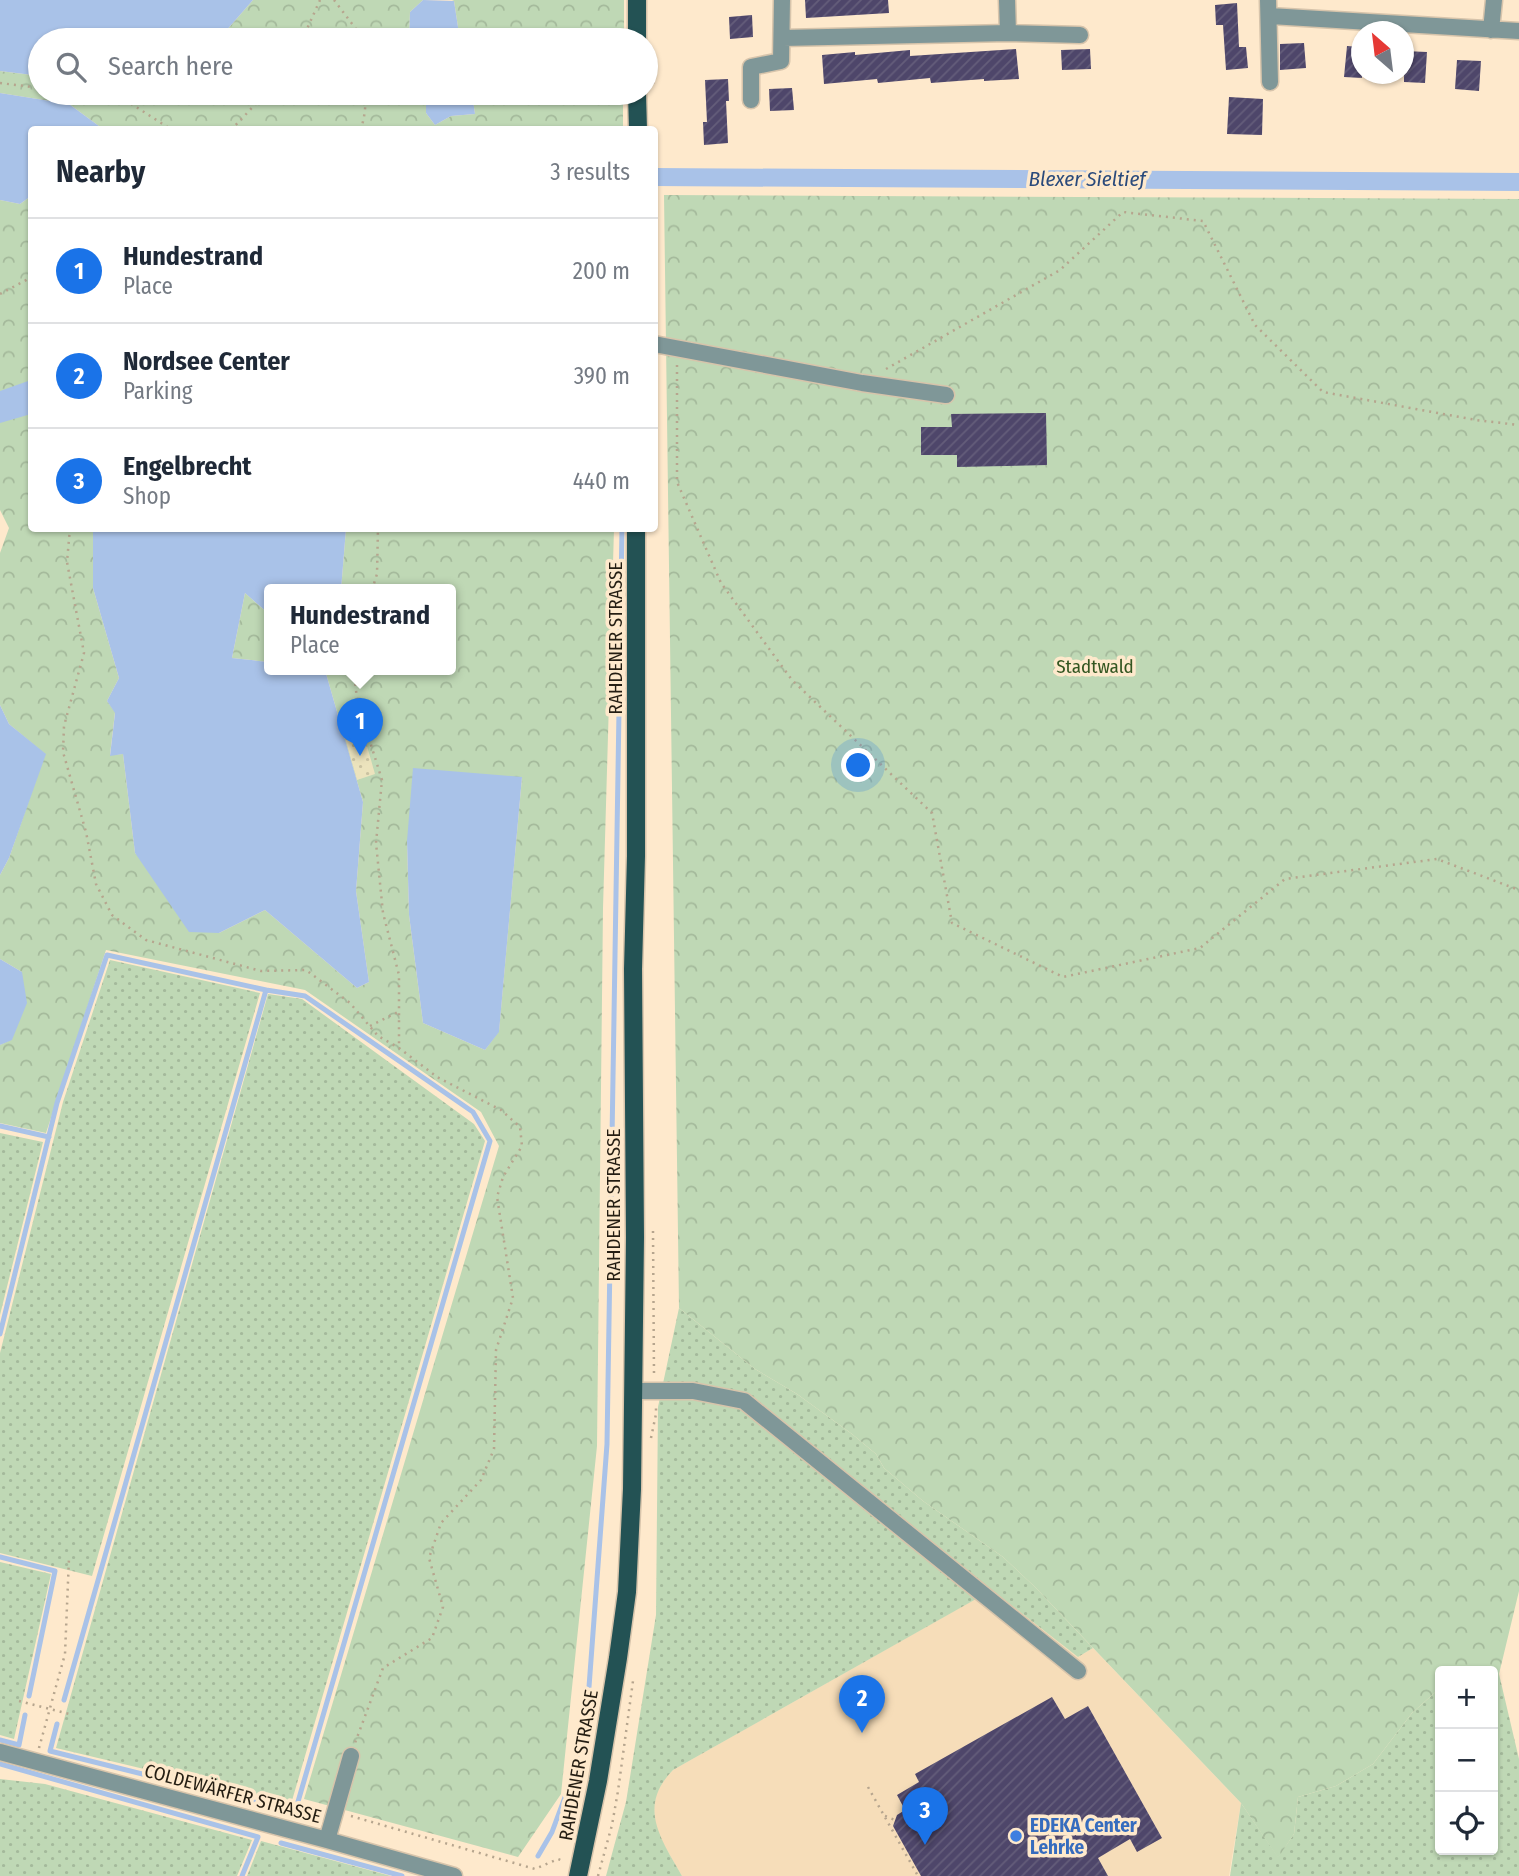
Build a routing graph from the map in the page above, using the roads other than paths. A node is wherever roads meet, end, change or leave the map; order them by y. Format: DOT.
graph roads {
  1 [pos="637,0"];
  2 [pos="782,0"];
  3 [pos="1007,0"];
  4 [pos="1494,0"];
  5 [pos="1269,8"];
  6 [pos="642,28"];
  7 [pos="1491,30"];
  8 [pos="1519,31"];
  9 [pos="1007,33"];
  10 [pos="1080,35"];
  11 [pos="783,38"];
  12 [pos="1270,82"];
  13 [pos="751,100"];
  14 [pos="643,105"];
  15 [pos="639,126"];
  16 [pos="658,345"];
  17 [pos="946,395"];
  18 [pos="636,532"];
  19 [pos="634,1391"];
  20 [pos="1078,1671"];
  21 [pos="0,1752"];
  22 [pos="351,1756"];
  23 [pos="327,1840"];
  24 [pos="579,1871"];
  25 [pos="454,1876"];
  1 -- 6 [label="main road"];
  2 -- 11 [label="street"];
  3 -- 9 [label="street"];
  4 -- 7 [label="street"];
  5 -- 7 [label="street"];
  5 -- 12 [label="street"];
  7 -- 8 [label="street"];
  9 -- 10 [label="street"];
  9 -- 11 [label="street"];
  11 -- 13 [label="street"];
  14 -- 15 [label="main road"];
  16 -- 17 [label="street"];
  18 -- 19 [label="main road, RAHDENER STRASSE"];
  19 -- 20 [label="street"];
  19 -- 24 [label="main road, RAHDENER STRASSE"];
  21 -- 23 [label="street, COLDEWÄRFER STRASSE"];
  22 -- 23 [label="street"];
  23 -- 25 [label="street, COLDEWÄRFER STRASSE"];
}
